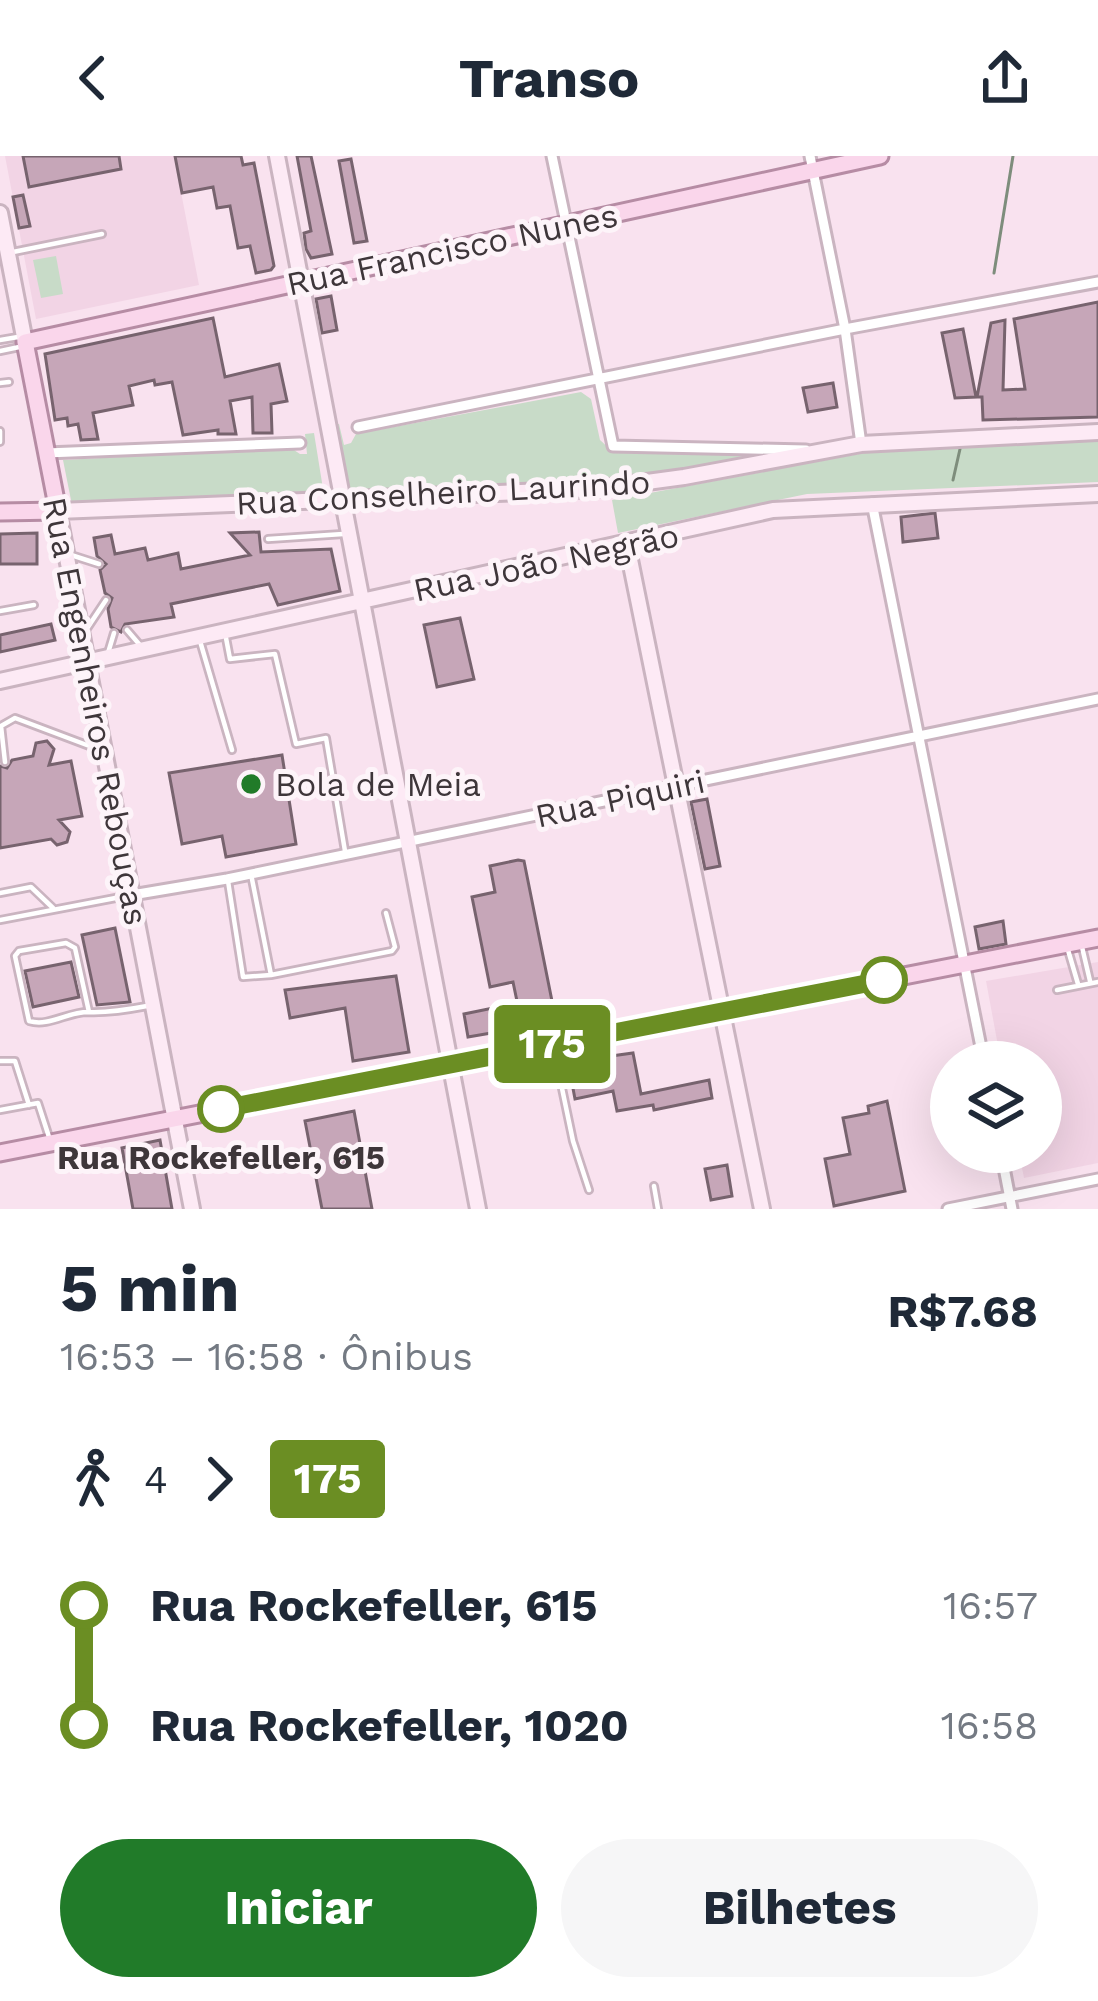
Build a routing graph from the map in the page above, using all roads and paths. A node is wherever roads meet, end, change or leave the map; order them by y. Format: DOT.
graph roads {
  1 [pos="277,156"];
  2 [pos="552,156"];
  3 [pos="880,156"];
  4 [pos="811,163"];
  5 [pos="0,214"];
  6 [pos="565,224"];
  7 [pos="102,234"];
  8 [pos="8,253"];
  9 [pos="301,282"];
  10 [pos="1098,283"];
  11 [pos="844,328"];
  12 [pos="0,340"];
  13 [pos="25,341"];
  14 [pos="0,351"];
  15 [pos="598,379"];
  16 [pos="9,382"];
  17 [pos="0,383"];
  18 [pos="358,427"];
  19 [pos="0,431"];
  20 [pos="1098,431"];
  21 [pos="0,442"];
  22 [pos="300,443"];
  23 [pos="861,444"];
  24 [pos="823,450"];
  25 [pos="46,452"];
  26 [pos="1098,494"];
  27 [pos="343,500"];
  28 [pos="872,503"];
  29 [pos="58,511"];
  30 [pos="0,512"];
  31 [pos="349,533"];
  32 [pos="268,539"];
  33 [pos="627,544"];
  34 [pos="66,553"];
  35 [pos="99,564"];
  36 [pos="106,600"];
  37 [pos="362,602"];
  38 [pos="34,605"];
  39 [pos="0,611"];
  40 [pos="127,630"];
  41 [pos="225,632"];
  42 [pos="115,633"];
  43 [pos="82,637"];
  44 [pos="199,638"];
  45 [pos="144,650"];
  46 [pos="106,658"];
  47 [pos="87,662"];
  48 [pos="0,681"];
  49 [pos="1098,699"];
  50 [pos="921,736"];
  51 [pos="232,750"];
  52 [pos="104,751"];
  53 [pos="5,762"];
  54 [pos="676,786"];
  55 [pos="408,842"];
  56 [pos="346,854"];
  57 [pos="250,874"];
  58 [pos="227,879"];
  59 [pos="0,893"];
  60 [pos="132,895"];
  61 [pos="53,908"];
  62 [pos="386,913"];
  63 [pos="0,920"];
  64 [pos="1082,941"];
  65 [pos="964,964"];
  66 [pos="271,975"];
  67 [pos="1094,982"];
  68 [pos="1078,984"];
  69 [pos="1057,990"];
  70 [pos="153,1004"];
  71 [pos="722,1011"];
  72 [pos="88,1012"];
  73 [pos="979,1041"];
  74 [pos="553,1044"];
  75 [pos="0,1061"];
  76 [pos="451,1064"];
  77 [pos="29,1105"];
  78 [pos="0,1110"];
  79 [pos="175,1118"];
  80 [pos="50,1143"];
  81 [pos="0,1153"];
  82 [pos="1005,1173"];
  83 [pos="1098,1179"];
  84 [pos="654,1186"];
  85 [pos="589,1190"];
  86 [pos="1011,1203"];
  87 [pos="192,1209"];
  88 [pos="478,1209"];
  89 [pos="658,1209"];
  90 [pos="762,1209"];
  91 [pos="948,1209"];
  1 -- 9 [label="main road"];
  2 -- 6 [label="street"];
  3 -- 4 [label="main road, Rua Francisco Nunes"];
  4 -- 6 [label="main road, Rua Francisco Nunes"];
  4 -- 11 [label="street"];
  5 -- 8 [label="main road, Rua Engenheiros Rebouças"];
  6 -- 9 [label="main road, Rua Francisco Nunes"];
  6 -- 15 [label="street"];
  7 -- 8 [label="lane"];
  8 -- 13 [label="main road, Rua Engenheiros Rebouças"];
  9 -- 13 [label="main road, Rua Francisco Nunes"];
  9 -- 27 [label="main road"];
  10 -- 11 [label="street"];
  11 -- 15 [label="street"];
  11 -- 23 [label="street"];
  12 -- 13 [label="lane"];
  13 -- 14 [label="lane"];
  13 -- 25 [label="main road, Rua Engenheiros Rebouças"];
  15 -- 18 [label="street"];
  15 -- 24 [label="street"];
  16 -- 17 [label="lane"];
  19 -- 21 [label="lane"];
  20 -- 23 [label="main road, Rua Conselheiro Laurindo"];
  22 -- 25 [label="street"];
  23 -- 24 [label="main road, Rua Conselheiro Laurindo"];
  24 -- 27 [label="main road, Rua Conselheiro Laurindo"];
  25 -- 29 [label="main road, Rua Engenheiros Rebouças"];
  26 -- 28 [label="main road, Rua João Negrão"];
  27 -- 29 [label="main road, Rua Conselheiro Laurindo"];
  27 -- 31 [label="main road"];
  28 -- 33 [label="main road, Rua João Negrão"];
  28 -- 50 [label="street"];
  29 -- 30 [label="main road, Rua Conselheiro Laurindo"];
  29 -- 34 [label="main road, Rua Engenheiros Rebouças"];
  31 -- 32 [label="lane"];
  31 -- 37 [label="main road"];
  33 -- 37 [label="main road, Rua João Negrão"];
  33 -- 54 [label="main road"];
  34 -- 35 [label="lane"];
  34 -- 43 [label="main road, Rua Engenheiros Rebouças"];
  36 -- 43 [label="lane"];
  37 -- 41 [label="main road, Rua João Negrão"];
  37 -- 55 [label="main road"];
  38 -- 39 [label="lane"];
  40 -- 45 [label="lane"];
  41 -- 44 [label="main road, Rua João Negrão"];
  41 -- 56 [label="lane"];
  42 -- 46 [label="lane"];
  43 -- 47 [label="main road, Rua Engenheiros Rebouças"];
  44 -- 45 [label="main road, Rua João Negrão"];
  44 -- 51 [label="lane"];
  45 -- 46 [label="main road, Rua João Negrão"];
  46 -- 47 [label="main road, Rua João Negrão"];
  47 -- 48 [label="main road, Rua João Negrão"];
  47 -- 52 [label="main road, Rua Engenheiros Rebouças"];
  49 -- 50 [label="street, Rua Piquiri"];
  50 -- 54 [label="street, Rua Piquiri"];
  50 -- 65 [label="street"];
  52 -- 53 [label="lane"];
  52 -- 60 [label="main road, Rua Engenheiros Rebouças"];
  54 -- 55 [label="street, Rua Piquiri"];
  54 -- 71 [label="main road"];
  55 -- 56 [label="street, Rua Piquiri"];
  55 -- 76 [label="main road"];
  56 -- 57 [label="street, Rua Piquiri"];
  57 -- 58 [label="street, Rua Piquiri"];
  57 -- 66 [label="lane"];
  58 -- 60 [label="street, Rua Piquiri"];
  58 -- 66 [label="lane"];
  59 -- 61 [label="lane"];
  60 -- 61 [label="lane, Rua Piquiri"];
  60 -- 70 [label="main road, Rua Engenheiros Rebouças"];
  61 -- 63 [label="lane, Rua Piquiri"];
  62 -- 66 [label="lane"];
  64 -- 65 [label="main road"];
  64 -- 67 [label="lane"];
  64 -- 68 [label="lane"];
  65 -- 71 [label="main road"];
  65 -- 73 [label="street"];
  67 -- 68 [label="lane"];
  68 -- 69 [label="lane"];
  70 -- 72 [label="lane"];
  70 -- 79 [label="main road, Rua Engenheiros Rebouças"];
  71 -- 74 [label="main road"];
  71 -- 90 [label="main road"];
  72 -- 72 [label="lane"];
  74 -- 76 [label="main road"];
  74 -- 85 [label="lane"];
  75 -- 77 [label="lane"];
  76 -- 79 [label="main road"];
  76 -- 88 [label="main road"];
  77 -- 78 [label="lane"];
  77 -- 80 [label="lane"];
  79 -- 80 [label="main road"];
  79 -- 87 [label="main road, Rua Engenheiros Rebouças"];
  80 -- 81 [label="main road"];
  82 -- 86 [label="street"];
  83 -- 86 [label="street"];
  84 -- 89 [label="lane"];
  86 -- 91 [label="street"];
}
